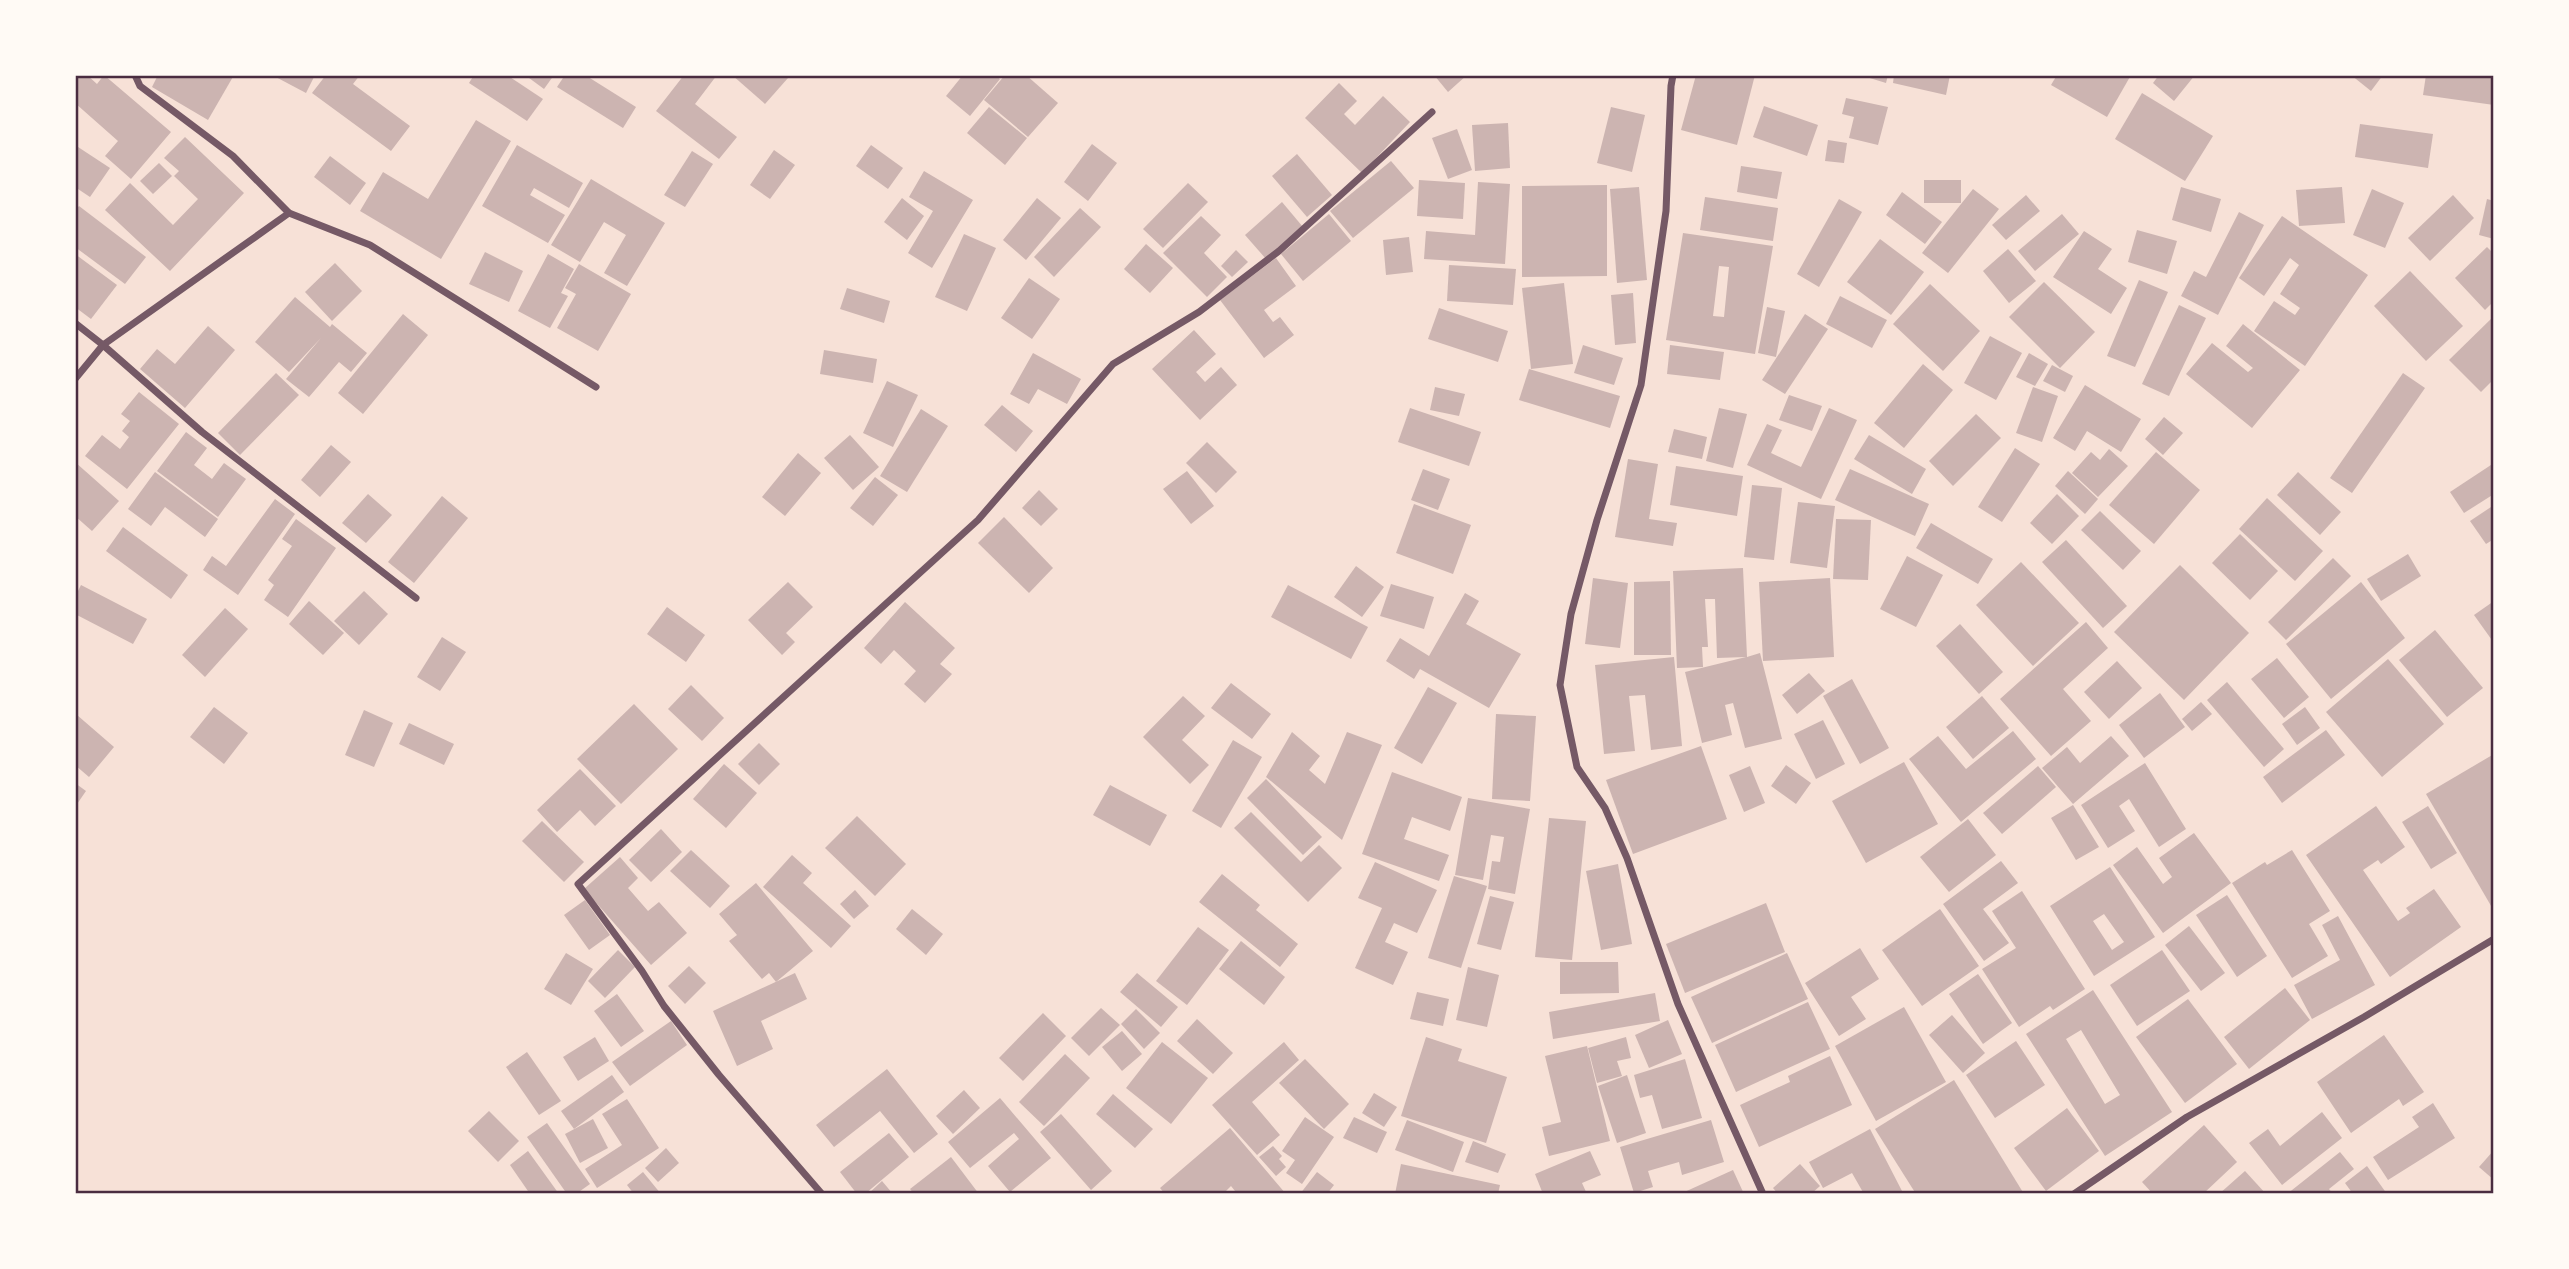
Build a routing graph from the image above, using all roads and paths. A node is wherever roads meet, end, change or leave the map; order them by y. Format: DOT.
graph roads {
  1 [pos="135,75"];
  2 [pos="1674,75"];
  3 [pos="1432,112"];
  4 [pos="289,213"];
  5 [pos="75,323"];
  6 [pos="103,345"];
  7 [pos="75,379"];
  8 [pos="596,387"];
  9 [pos="416,598"];
  10 [pos="2494,939"];
  11 [pos="822,1194"];
  12 [pos="1763,1194"];
  13 [pos="2074,1194"];
  1 -- 4 [label="street"];
  2 -- 12 [label="street"];
  3 -- 11 [label="street"];
  4 -- 6 [label="street"];
  4 -- 8 [label="street"];
  5 -- 6 [label="street"];
  6 -- 7 [label="street"];
  6 -- 9 [label="street"];
  10 -- 13 [label="street"];
}
